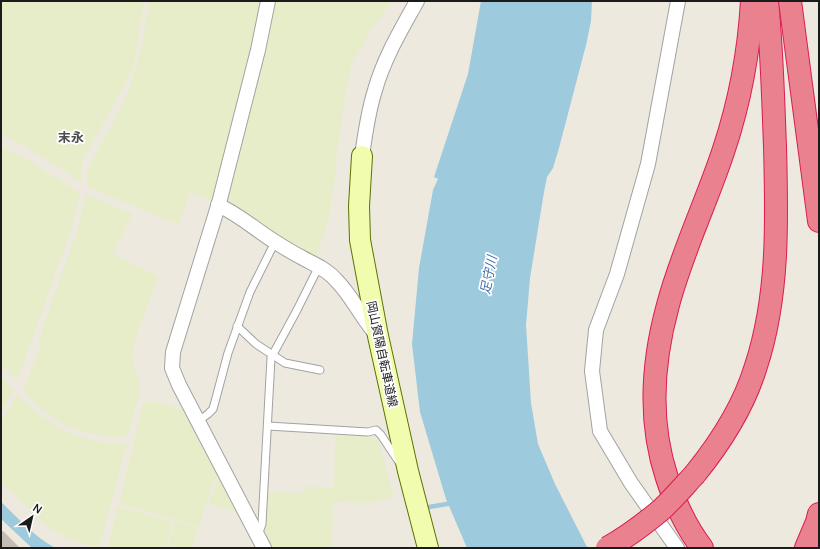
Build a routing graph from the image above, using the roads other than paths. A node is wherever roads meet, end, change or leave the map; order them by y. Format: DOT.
graph roads {
  1 [pos="268,1"];
  2 [pos="417,1"];
  3 [pos="678,1"];
  4 [pos="752,1"];
  5 [pos="767,1"];
  6 [pos="790,1"];
  7 [pos="362,156"];
  8 [pos="218,205"];
  9 [pos="819,221"];
  10 [pos="275,242"];
  11 [pos="319,266"];
  12 [pos="237,326"];
  13 [pos="378,336"];
  14 [pos="273,356"];
  15 [pos="320,370"];
  16 [pos="198,421"];
  17 [pos="268,426"];
  18 [pos="408,472"];
  19 [pos="819,514"];
  20 [pos="261,542"];
  21 [pos="428,548"];
  22 [pos="607,548"];
  23 [pos="678,548"];
  24 [pos="702,548"];
  25 [pos="806,548"];
  1 -- 8 [label="street"];
  2 -- 7 [label="street"];
  3 -- 23 [label="street"];
  4 -- 24 [label="highway"];
  5 -- 22 [label="highway, bridge"];
  6 -- 9 [label="highway"];
  7 -- 13 [label="main road, 岡山賀陽自転車道線"];
  8 -- 10 [label="street"];
  8 -- 16 [label="street"];
  10 -- 11 [label="street"];
  10 -- 12 [label="lane"];
  11 -- 13 [label="street"];
  11 -- 14 [label="lane"];
  12 -- 14 [label="lane"];
  12 -- 16 [label="lane"];
  13 -- 18 [label="main road, 岡山賀陽自転車道線"];
  14 -- 15 [label="lane"];
  14 -- 17 [label="lane"];
  16 -- 20 [label="street"];
  17 -- 18 [label="lane"];
  17 -- 20 [label="lane"];
  18 -- 21 [label="main road, 岡山賀陽自転車道線"];
  19 -- 25 [label="highway"];
}
